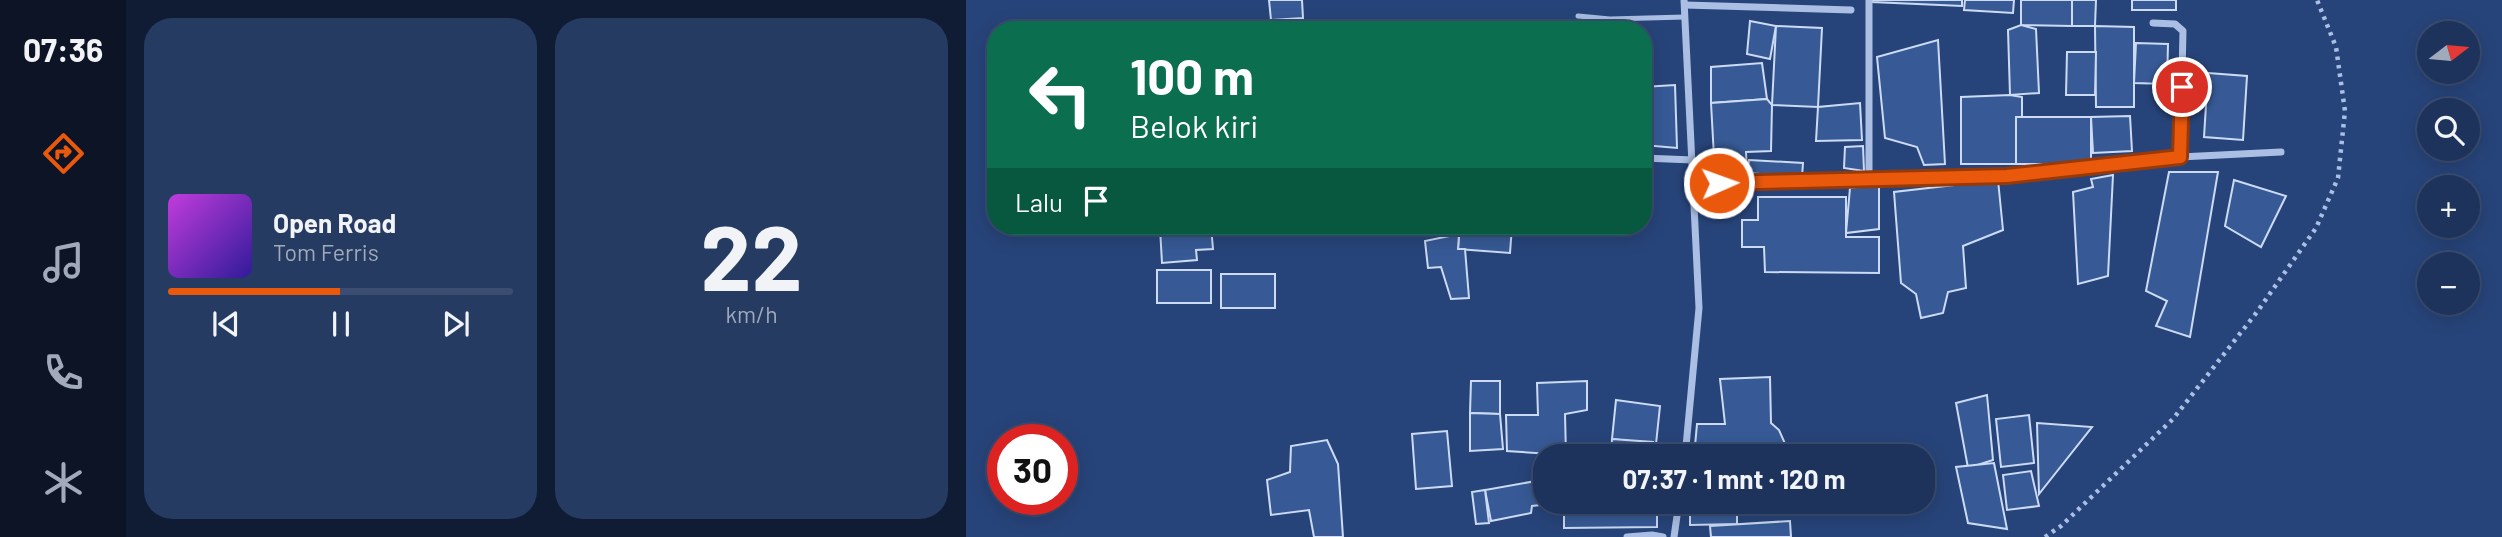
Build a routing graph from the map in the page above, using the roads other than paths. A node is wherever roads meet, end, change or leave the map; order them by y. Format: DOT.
graph roads {
  1 [pos="1869,0"];
  2 [pos="1684,2"];
  3 [pos="1851,10"];
  4 [pos="1577,16"];
  5 [pos="1685,17"];
  6 [pos="2153,23"];
  7 [pos="2281,152"];
  8 [pos="2180,157"];
  9 [pos="1652,158"];
  10 [pos="1693,160"];
  11 [pos="1869,180"];
  12 [pos="1694,184"];
  13 [pos="1686,444"];
  14 [pos="1677,514"];
  15 [pos="1628,537"];
  16 [pos="1663,537"];
  17 [pos="1674,537"];
  1 -- 11 [label="street"];
  2 -- 3 [label="street"];
  2 -- 5 [label="street"];
  4 -- 5 [label="lane"];
  5 -- 10 [label="street"];
  6 -- 8 [label="street"];
  7 -- 8 [label="street"];
  8 -- 11 [label="street"];
  9 -- 10 [label="street"];
  10 -- 12 [label="street"];
  11 -- 12 [label="street"];
  12 -- 13 [label="street"];
  14 -- 17 [label="street"];
  15 -- 16 [label="street"];
}
